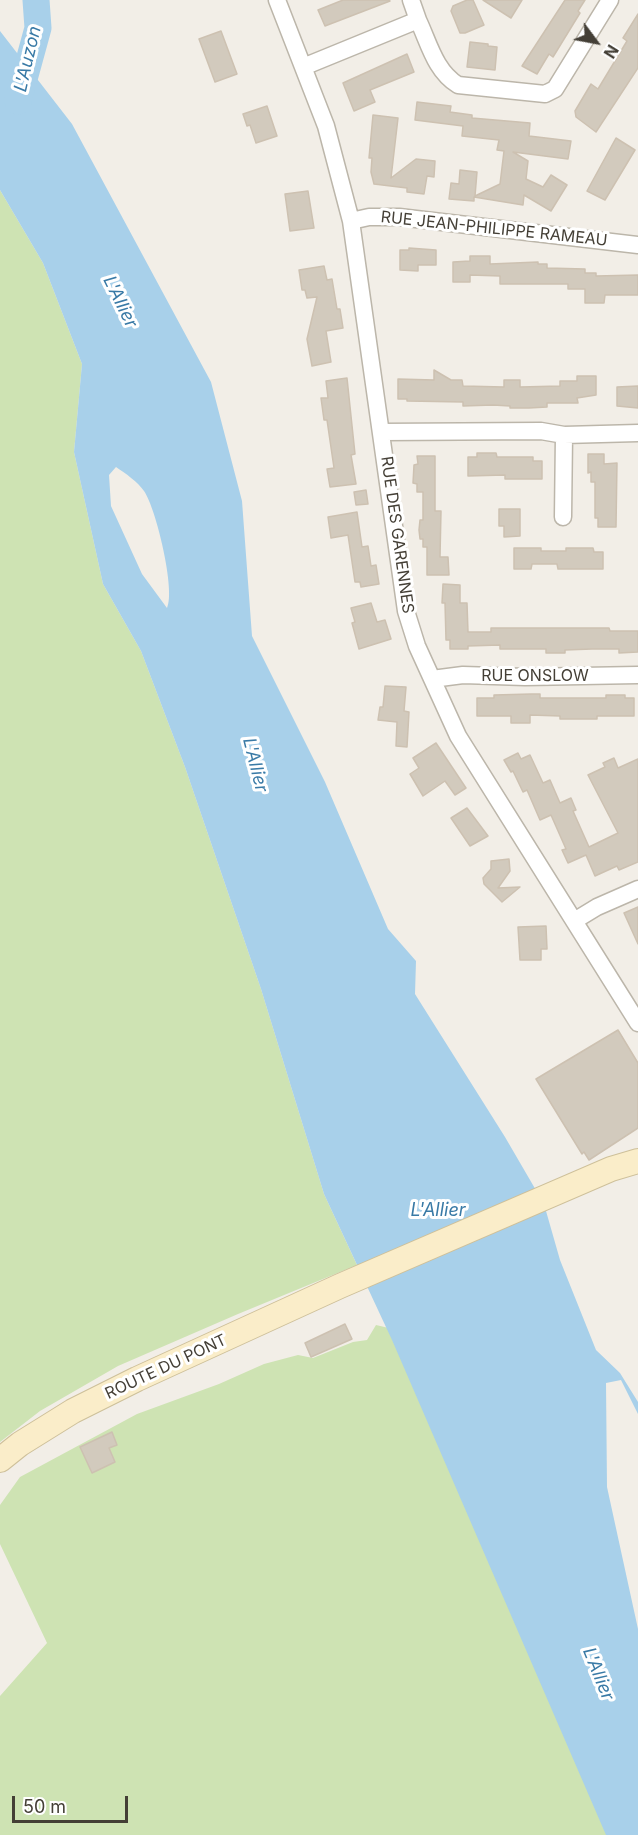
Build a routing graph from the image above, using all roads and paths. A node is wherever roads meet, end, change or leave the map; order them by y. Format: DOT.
graph roads {
  1 [pos="277,0"];
  2 [pos="411,0"];
  3 [pos="610,0"];
  4 [pos="418,20"];
  5 [pos="303,67"];
  6 [pos="351,221"];
  7 [pos="638,245"];
  8 [pos="382,432"];
  9 [pos="638,433"];
  10 [pos="564,435"];
  11 [pos="563,517"];
  12 [pos="638,675"];
  13 [pos="432,679"];
  14 [pos="638,889"];
  15 [pos="574,921"];
  16 [pos="638,1023"];
  17 [pos="638,1162"];
  18 [pos="0,1460"];
  1 -- 5 [label="street, RUE DES GARENNES"];
  2 -- 4 [label="street"];
  3 -- 4 [label="street"];
  4 -- 5 [label="street"];
  5 -- 6 [label="street, RUE DES GARENNES"];
  6 -- 7 [label="street, RUE JEAN-PHILIPPE RAMEAU"];
  6 -- 8 [label="street, RUE DES GARENNES"];
  8 -- 10 [label="street"];
  8 -- 13 [label="street, RUE DES GARENNES"];
  9 -- 10 [label="street"];
  10 -- 11 [label="street"];
  12 -- 13 [label="street, RUE ONSLOW"];
  13 -- 15 [label="street, RUE DES GARENNES"];
  14 -- 15 [label="street"];
  15 -- 16 [label="street, RUE DES GARENNES"];
  17 -- 18 [label="main road, ROUTE DU PONT"];
}
